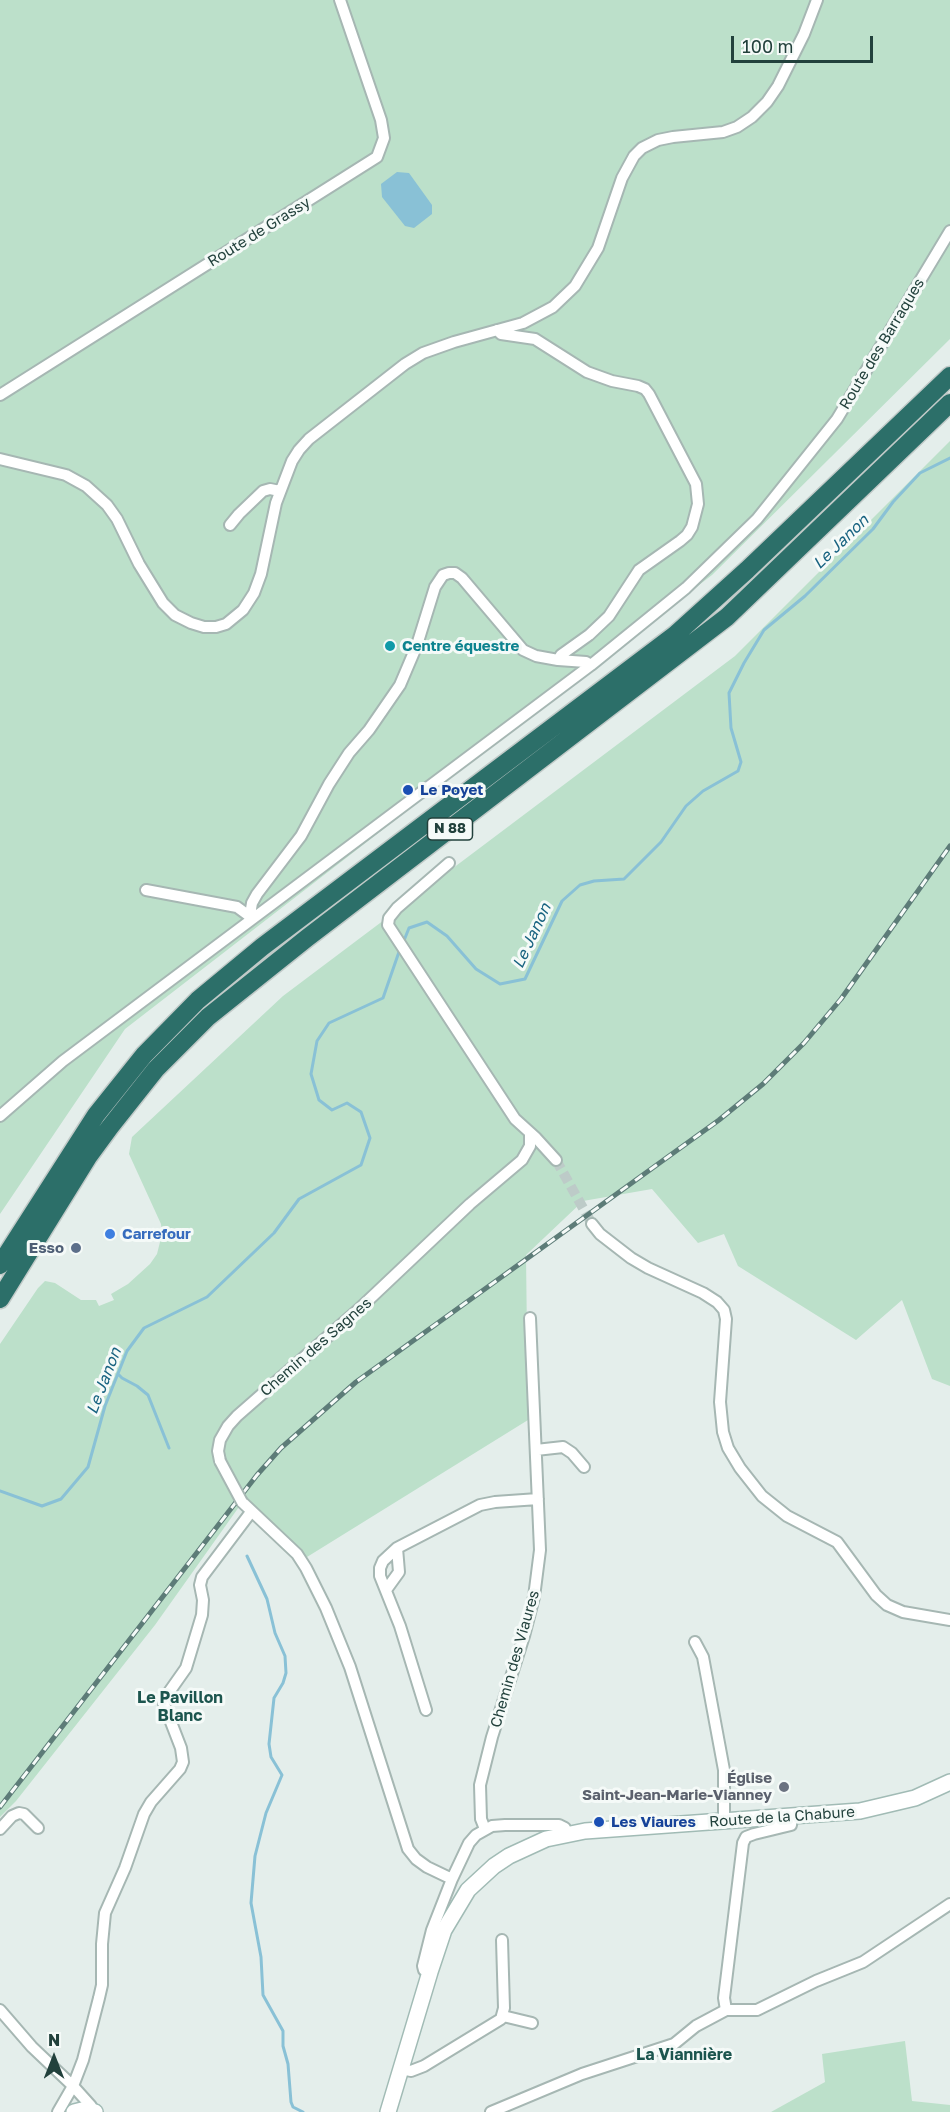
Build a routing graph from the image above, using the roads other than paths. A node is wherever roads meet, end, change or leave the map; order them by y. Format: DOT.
graph roads {
  1 [pos="340,0"];
  2 [pos="818,0"];
  3 [pos="950,231"];
  4 [pos="497,330"];
  5 [pos="950,376"];
  6 [pos="0,395"];
  7 [pos="950,403"];
  8 [pos="0,459"];
  9 [pos="280,491"];
  10 [pos="230,525"];
  11 [pos="558,660"];
  12 [pos="591,665"];
  13 [pos="449,863"];
  14 [pos="146,890"];
  15 [pos="251,917"];
  16 [pos="0,1116"];
  17 [pos="530,1133"];
  18 [pos="556,1160"];
  19 [pos="592,1224"];
  20 [pos="0,1265"];
  21 [pos="0,1299"];
  22 [pos="530,1318"];
  23 [pos="536,1450"];
  24 [pos="584,1467"];
  25 [pos="538,1499"];
  26 [pos="251,1512"];
  27 [pos="397,1548"];
  28 [pos="386,1590"];
  29 [pos="950,1620"];
  30 [pos="695,1642"];
  31 [pos="426,1710"];
  32 [pos="950,1782"];
  33 [pos="792,1817"];
  34 [pos="724,1821"];
  35 [pos="38,1827"];
  36 [pos="0,1829"];
  37 [pos="485,1829"];
  38 [pos="567,1834"];
  39 [pos="452,1879"];
  40 [pos="950,1904"];
  41 [pos="501,1941"];
  42 [pos="430,1972"];
  43 [pos="0,2010"];
  44 [pos="726,2010"];
  45 [pos="503,2016"];
  46 [pos="532,2023"];
  47 [pos="401,2069"];
  48 [pos="73,2086"];
  49 [pos="93,2111"];
  50 [pos="58,2112"];
  51 [pos="74,2112"];
  52 [pos="388,2112"];
  53 [pos="491,2112"];
  1 -- 6 [label="street, Route de Grassy"];
  2 -- 4 [label="street"];
  3 -- 12 [label="street, Route des Barraques"];
  4 -- 9 [label="street"];
  4 -- 11 [label="street"];
  5 -- 20 [label="highway, N 88"];
  7 -- 21 [label="highway, N 88"];
  8 -- 9 [label="street"];
  9 -- 10 [label="street"];
  11 -- 12 [label="street"];
  11 -- 15 [label="street"];
  12 -- 15 [label="street, Route des Barraques"];
  13 -- 17 [label="street"];
  14 -- 15 [label="street"];
  15 -- 16 [label="street, Route des Barraques"];
  17 -- 18 [label="street"];
  17 -- 26 [label="street, Chemin des Sagnes, bridge"];
  19 -- 29 [label="street"];
  22 -- 23 [label="street, Chemin des Viaures"];
  23 -- 24 [label="street"];
  23 -- 25 [label="street, Chemin des Viaures"];
  25 -- 27 [label="street"];
  25 -- 37 [label="street, Chemin des Viaures"];
  26 -- 39 [label="street, Chemin des Sagnes"];
  26 -- 48 [label="street"];
  27 -- 28 [label="street"];
  27 -- 28 [label="street"];
  28 -- 31 [label="street"];
  30 -- 34 [label="street"];
  32 -- 33 [label="main road, Route de la Chabure"];
  33 -- 34 [label="main road, Route de la Chabure"];
  33 -- 44 [label="street"];
  34 -- 38 [label="main road, Route de la Chabure"];
  35 -- 36 [label="street"];
  37 -- 38 [label="street"];
  37 -- 39 [label="street"];
  38 -- 42 [label="main road, Route de la Chabure"];
  39 -- 42 [label="street"];
  40 -- 44 [label="street"];
  41 -- 45 [label="street"];
  42 -- 47 [label="main road, Route de la Chabure"];
  43 -- 48 [label="street"];
  44 -- 53 [label="street"];
  45 -- 46 [label="street"];
  45 -- 47 [label="street"];
  47 -- 52 [label="main road, Route de la Chabure"];
  48 -- 49 [label="street"];
  48 -- 50 [label="street"];
  49 -- 51 [label="main road"];
}
